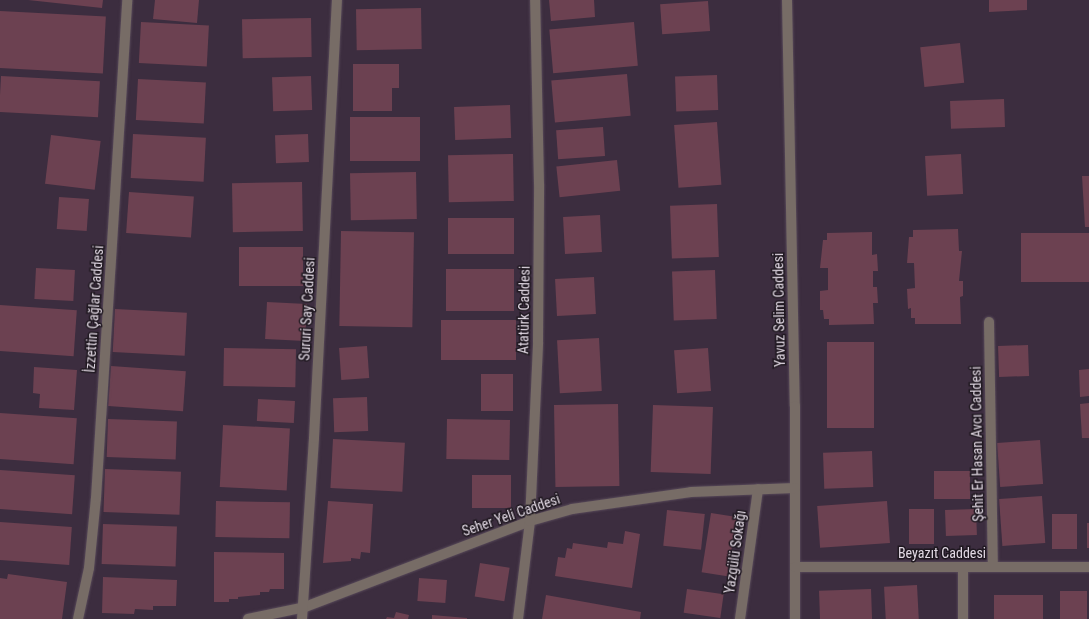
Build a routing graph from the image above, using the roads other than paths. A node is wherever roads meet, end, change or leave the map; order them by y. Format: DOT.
graph roads {
  1 [pos="127,0"];
  2 [pos="337,0"];
  3 [pos="535,0"];
  4 [pos="787,0"];
  5 [pos="989,322"];
  6 [pos="795,488"];
  7 [pos="758,489"];
  8 [pos="530,521"];
  9 [pos="794,567"];
  10 [pos="963,567"];
  11 [pos="993,567"];
  12 [pos="1089,567"];
  13 [pos="304,607"];
  14 [pos="78,619"];
  15 [pos="248,619"];
  16 [pos="302,619"];
  17 [pos="518,619"];
  18 [pos="740,619"];
  19 [pos="795,619"];
  20 [pos="963,619"];
  1 -- 14 [label="street, İzzettin Çağlar Caddesi"];
  2 -- 13 [label="street, Sururi Say Caddesi"];
  3 -- 8 [label="street, Atatürk Caddesi"];
  4 -- 6 [label="street, Yavuz Selim Caddesi"];
  5 -- 11 [label="street, Şehit Er Hasan Avcı Caddesi"];
  6 -- 7 [label="street, Seher Yeli Caddesi"];
  6 -- 9 [label="street, Yavuz Selim Caddesi"];
  7 -- 8 [label="street, Seher Yeli Caddesi"];
  7 -- 18 [label="street, Yazgülü Sokağı"];
  8 -- 13 [label="street, Seher Yeli Caddesi"];
  8 -- 17 [label="street, Atatürk Caddesi"];
  9 -- 10 [label="street, Beyazıt Caddesi"];
  9 -- 19 [label="street, Yavuz Selim Caddesi"];
  10 -- 11 [label="street, Beyazıt Caddesi"];
  10 -- 20 [label="street"];
  11 -- 12 [label="street, Beyazıt Caddesi"];
  13 -- 15 [label="street, Seher Yeli Caddesi"];
  13 -- 16 [label="street, Sururi Say Caddesi"];
}
